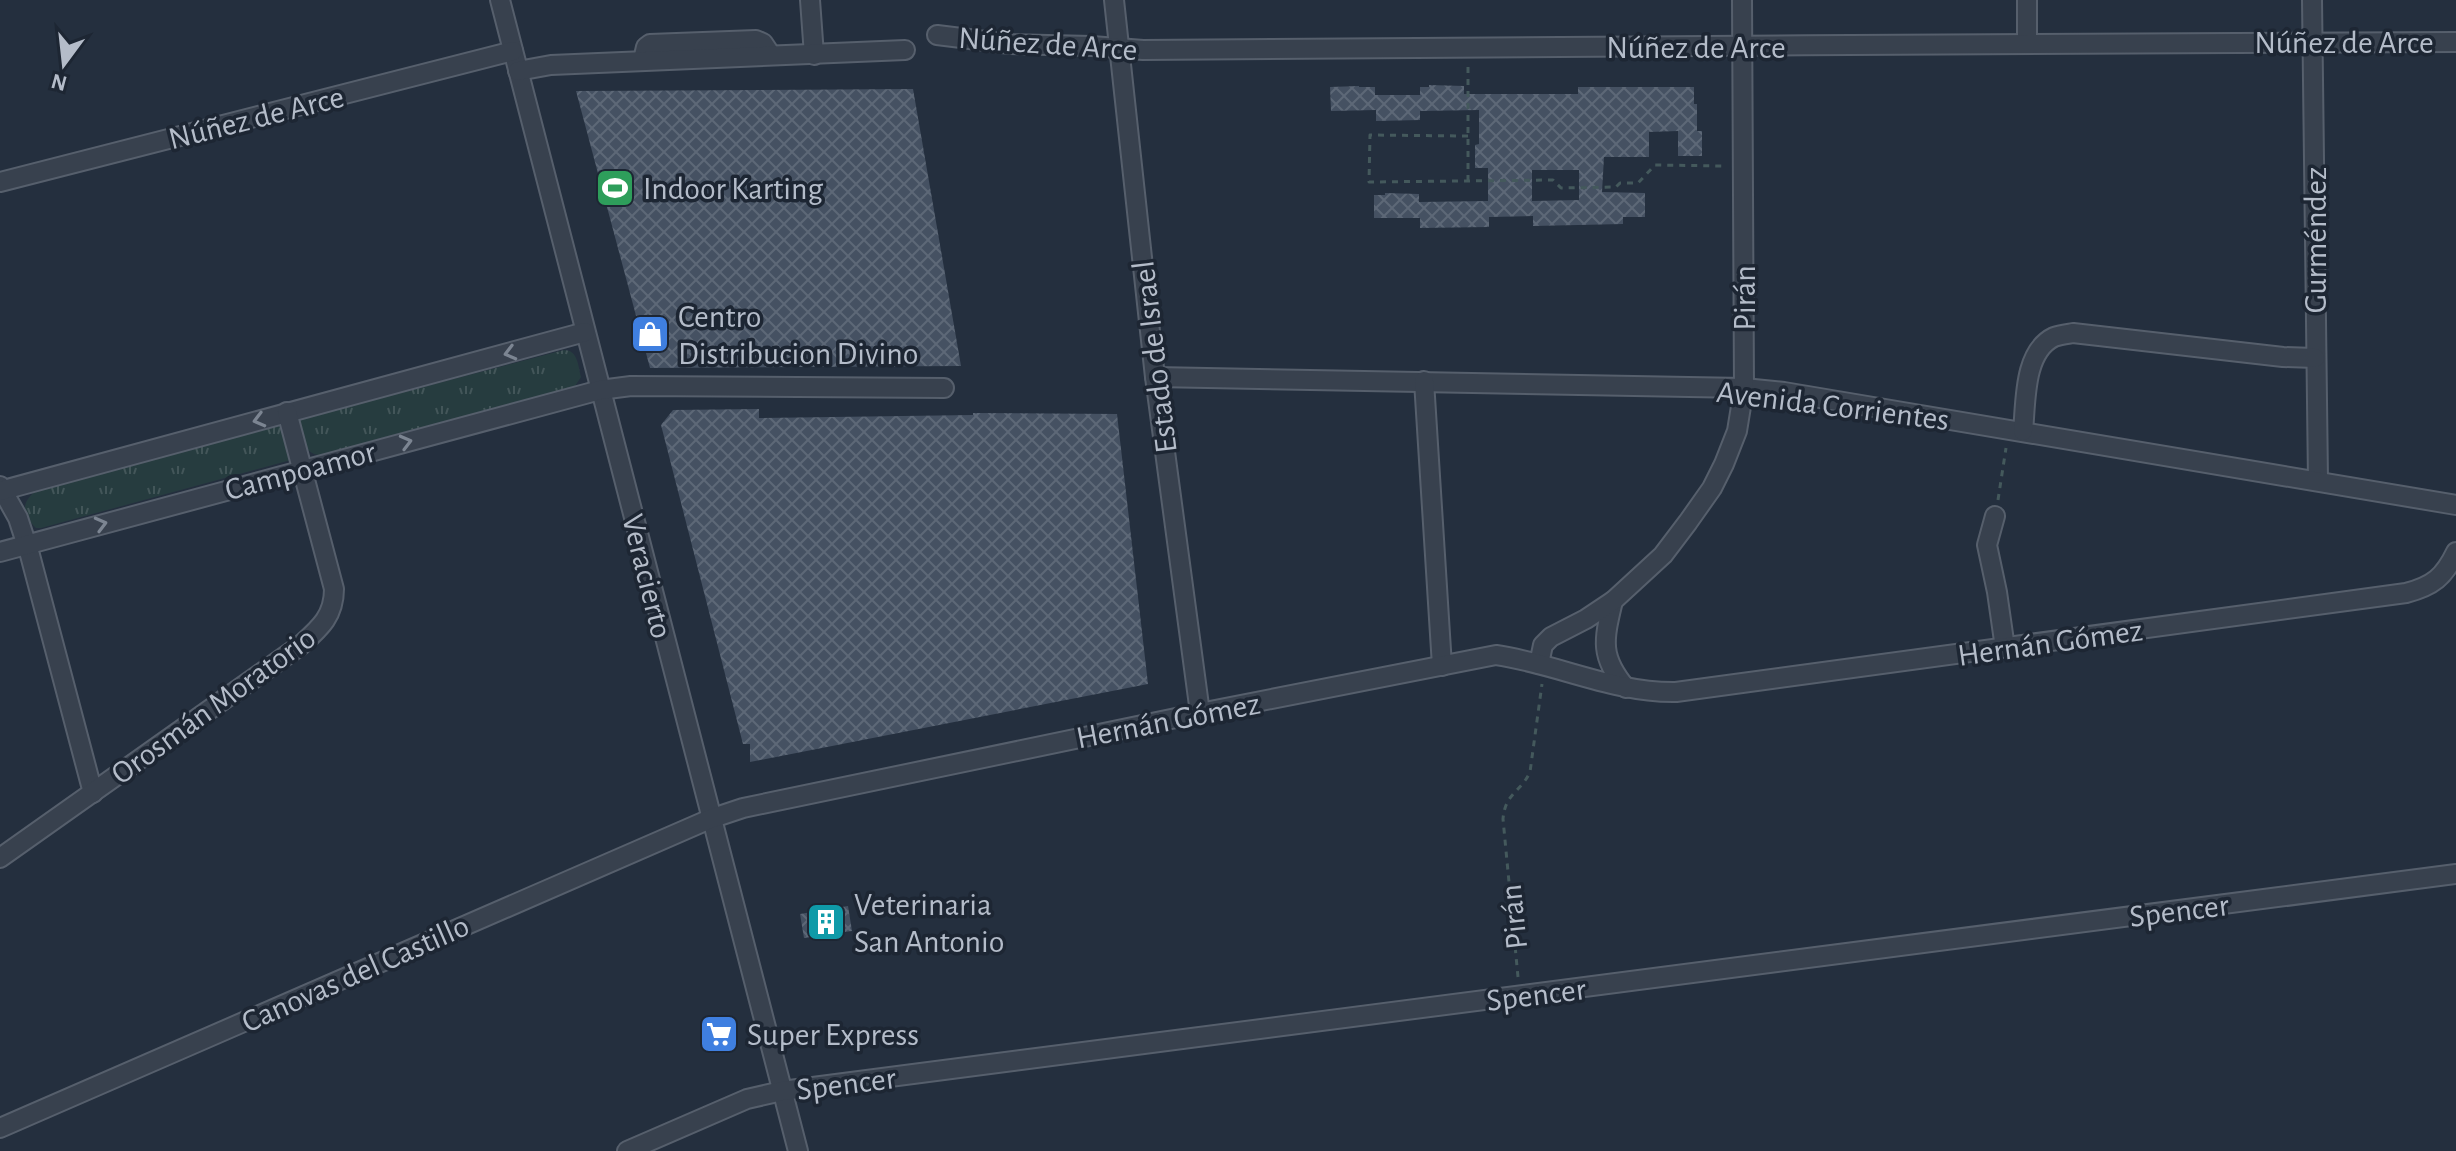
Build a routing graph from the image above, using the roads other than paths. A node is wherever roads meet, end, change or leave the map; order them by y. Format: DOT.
graph roads {
  1 [pos="500,0"];
  2 [pos="810,0"];
  3 [pos="1114,0"];
  4 [pos="1742,0"];
  5 [pos="2027,0"];
  6 [pos="2312,0"];
  7 [pos="937,35"];
  8 [pos="2313,42"];
  9 [pos="2456,42"];
  10 [pos="2027,43"];
  11 [pos="1742,47"];
  12 [pos="1120,49"];
  13 [pos="905,50"];
  14 [pos="513,51"];
  15 [pos="814,55"];
  16 [pos="518,71"];
  17 [pos="0,182"];
  18 [pos="585,332"];
  19 [pos="2315,358"];
  20 [pos="1155,377"];
  21 [pos="1424,381"];
  22 [pos="944,388"];
  23 [pos="1744,388"];
  24 [pos="600,390"];
  25 [pos="287,412"];
  26 [pos="2016,430"];
  27 [pos="303,469"];
  28 [pos="2318,481"];
  29 [pos="1,489"];
  30 [pos="2456,505"];
  31 [pos="1995,516"];
  32 [pos="25,543"];
  33 [pos="0,552"];
  34 [pos="2456,552"];
  35 [pos="1613,601"];
  36 [pos="2005,648"];
  37 [pos="1539,664"];
  38 [pos="1442,666"];
  39 [pos="1626,688"];
  40 [pos="1200,713"];
  41 [pos="93,793"];
  42 [pos="710,819"];
  43 [pos="0,858"];
  44 [pos="2456,874"];
  45 [pos="782,1091"];
  46 [pos="0,1128"];
  47 [pos="627,1151"];
  48 [pos="798,1151"];
  1 -- 14 [label="street, Veracierto"];
  2 -- 15 [label="street"];
  3 -- 12 [label="street, Estado de Israel"];
  4 -- 11 [label="street, Pirán"];
  5 -- 10 [label="street"];
  6 -- 8 [label="street, Gurméndez"];
  7 -- 12 [label="street, Núñez de Arce"];
  8 -- 9 [label="street, Núñez de Arce"];
  8 -- 10 [label="street, Núñez de Arce"];
  8 -- 19 [label="street, Gurméndez"];
  10 -- 11 [label="street, Núñez de Arce"];
  11 -- 12 [label="street, Núñez de Arce"];
  11 -- 23 [label="street, Pirán"];
  12 -- 20 [label="street, Estado de Israel"];
  13 -- 15 [label="street"];
  14 -- 16 [label="street, Veracierto"];
  14 -- 17 [label="street, Núñez de Arce"];
  15 -- 16 [label="street"];
  16 -- 18 [label="street, Veracierto"];
  18 -- 24 [label="street, Veracierto"];
  18 -- 25 [label="street, Campoamor, one-way"];
  19 -- 26 [label="street"];
  19 -- 28 [label="street, Gurméndez"];
  20 -- 21 [label="street, Avenida Corrientes"];
  20 -- 40 [label="street, Estado de Israel"];
  21 -- 23 [label="street, Avenida Corrientes"];
  21 -- 38 [label="street"];
  22 -- 24 [label="street, Campoamor"];
  23 -- 26 [label="street, Avenida Corrientes"];
  23 -- 35 [label="street, Pirán"];
  27 -- 24 [label="street, Campoamor, one-way"];
  24 -- 42 [label="street, Veracierto"];
  25 -- 27 [label="street, Orosmán Moratorio"];
  25 -- 29 [label="street, Campoamor, one-way"];
  26 -- 28 [label="street, Avenida Corrientes"];
  32 -- 27 [label="street, Campoamor, one-way"];
  27 -- 41 [label="street, Orosmán Moratorio"];
  28 -- 30 [label="street, Avenida Corrientes"];
  29 -- 32 [label="street"];
  31 -- 36 [label="street"];
  32 -- 33 [label="street, Campoamor"];
  32 -- 41 [label="street"];
  34 -- 36 [label="street, Hernán Gómez"];
  35 -- 37 [label="street, Pirán"];
  35 -- 39 [label="street"];
  36 -- 39 [label="street, Hernán Gómez"];
  37 -- 38 [label="street, Hernán Gómez"];
  37 -- 39 [label="street, Hernán Gómez"];
  38 -- 40 [label="street, Hernán Gómez"];
  40 -- 42 [label="street, Hernán Gómez"];
  41 -- 43 [label="street, Orosmán Moratorio"];
  42 -- 45 [label="street, Veracierto"];
  42 -- 46 [label="street, Canovas del Castillo"];
  44 -- 45 [label="street, Spencer"];
  45 -- 47 [label="street, Spencer"];
  45 -- 48 [label="street, Veracierto"];
}
